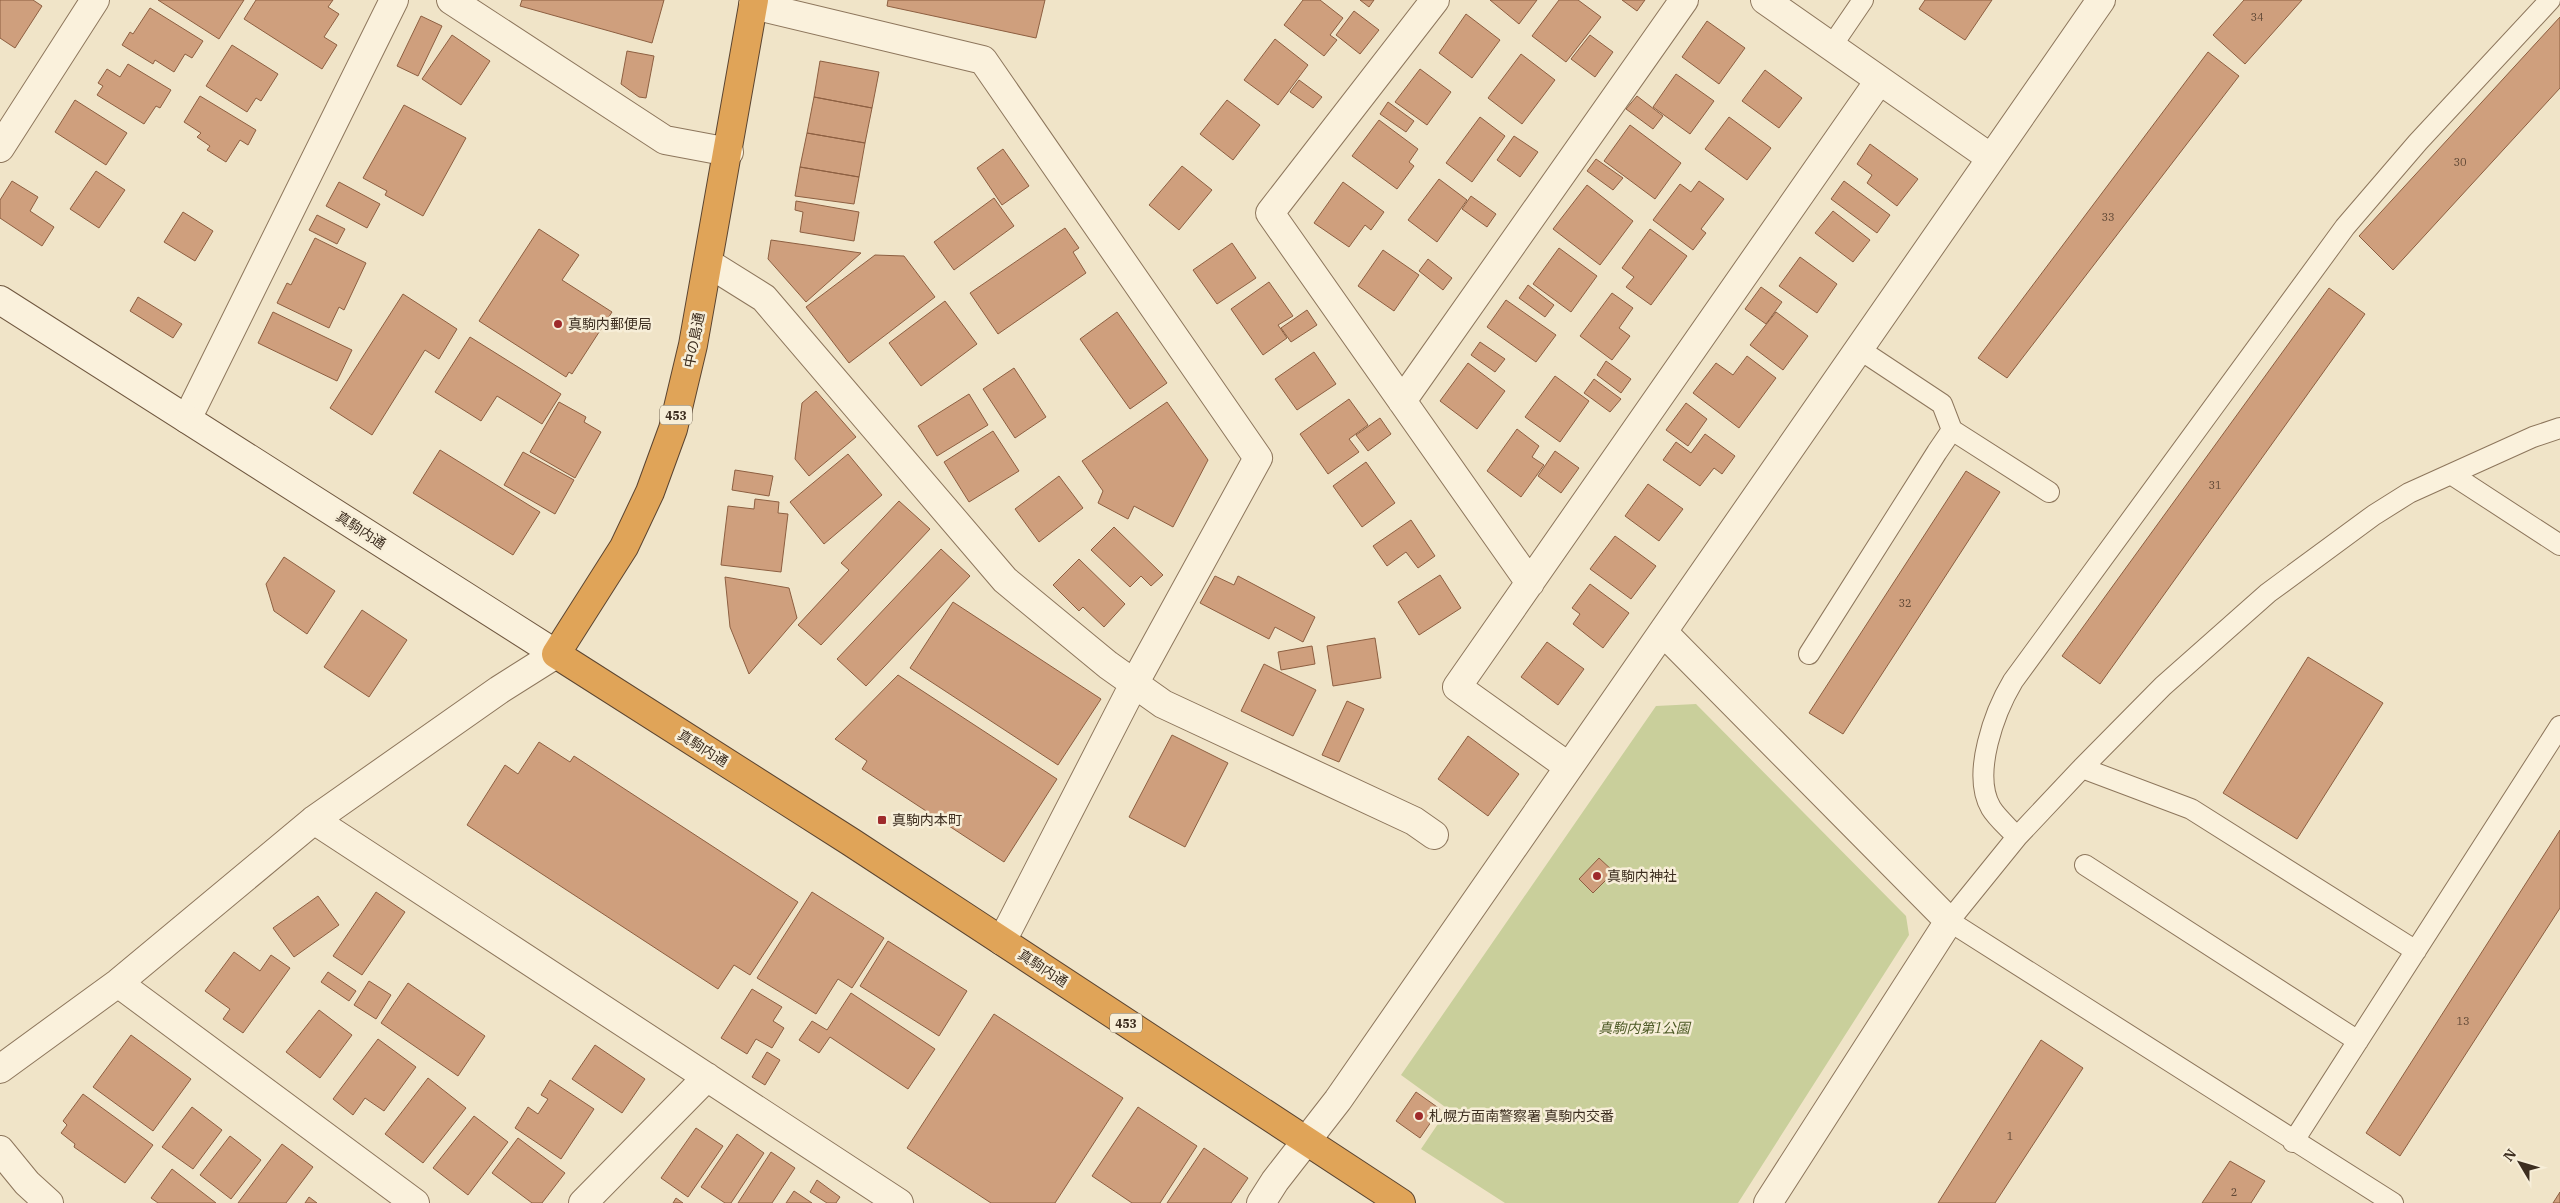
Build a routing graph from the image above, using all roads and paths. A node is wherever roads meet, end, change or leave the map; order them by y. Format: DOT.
graph roads {
  1 [pos="95,0"];
  2 [pos="394,0"];
  3 [pos="451,0"];
  4 [pos="1435,0"];
  5 [pos="1684,0"];
  6 [pos="1765,0"];
  7 [pos="1863,0"];
  8 [pos="2101,0"];
  9 [pos="2550,0"];
  10 [pos="753,2"];
  11 [pos="1832,47"];
  12 [pos="1879,81"];
  13 [pos="0,148"];
  14 [pos="729,152"];
  15 [pos="1991,158"];
  16 [pos="708,263"];
  17 [pos="0,300"];
  18 [pos="1859,349"];
  19 [pos="1402,401"];
  20 [pos="187,419"];
  21 [pos="2560,428"];
  22 [pos="1952,430"];
  23 [pos="2451,474"];
  24 [pos="2049,492"];
  25 [pos="2560,545"];
  26 [pos="1530,583"];
  27 [pos="1664,632"];
  28 [pos="556,654"];
  29 [pos="1809,654"];
  30 [pos="1134,684"];
  31 [pos="2560,726"];
  32 [pos="1569,767"];
  33 [pos="2082,768"];
  34 [pos="314,820"];
  35 [pos="1434,835"];
  36 [pos="2017,837"];
  37 [pos="2085,865"];
  38 [pos="1949,920"];
  39 [pos="1002,941"];
  40 [pos="2416,952"];
  41 [pos="118,983"];
  42 [pos="2358,1041"];
  43 [pos="0,1069"];
  44 [pos="707,1077"];
  45 [pos="1306,1142"];
  46 [pos="2294,1142"];
  47 [pos="0,1150"];
  48 [pos="49,1203"];
  49 [pos="416,1203"];
  50 [pos="583,1203"];
  51 [pos="899,1203"];
  52 [pos="1261,1203"];
  53 [pos="1401,1203"];
  54 [pos="1768,1203"];
  55 [pos="2393,1203"];
  1 -- 13 [label="street"];
  2 -- 20 [label="street"];
  3 -- 14 [label="street"];
  4 -- 19 [label="street"];
  5 -- 19 [label="street"];
  6 -- 11 [label="street"];
  7 -- 11 [label="lane"];
  8 -- 15 [label="street"];
  9 -- 36 [label="lane"];
  10 -- 14 [label="highway, 中の島通 / 453"];
  10 -- 30 [label="street"];
  11 -- 12 [label="street"];
  12 -- 15 [label="street"];
  12 -- 26 [label="street"];
  14 -- 16 [label="highway, 中の島通 / 453"];
  15 -- 18 [label="street"];
  16 -- 28 [label="highway, 中の島通 / 453"];
  16 -- 30 [label="street"];
  17 -- 20 [label="street, 真駒内通"];
  18 -- 22 [label="lane"];
  18 -- 27 [label="street"];
  19 -- 26 [label="street"];
  20 -- 28 [label="street, 真駒内通"];
  21 -- 23 [label="lane"];
  22 -- 24 [label="lane"];
  22 -- 29 [label="lane"];
  23 -- 25 [label="lane"];
  23 -- 33 [label="lane"];
  26 -- 32 [label="street"];
  27 -- 32 [label="street"];
  27 -- 38 [label="street"];
  28 -- 34 [label="street"];
  28 -- 39 [label="highway, 真駒内通 / 453"];
  30 -- 35 [label="street"];
  30 -- 39 [label="street"];
  31 -- 40 [label="lane"];
  32 -- 45 [label="street"];
  33 -- 36 [label="lane"];
  33 -- 40 [label="lane"];
  34 -- 41 [label="street"];
  34 -- 44 [label="street"];
  36 -- 38 [label="lane"];
  37 -- 42 [label="lane"];
  38 -- 46 [label="lane"];
  38 -- 54 [label="street"];
  39 -- 45 [label="highway, 真駒内通 / 453"];
  40 -- 42 [label="lane"];
  41 -- 43 [label="street"];
  41 -- 49 [label="street"];
  42 -- 46 [label="lane"];
  44 -- 50 [label="street"];
  44 -- 51 [label="street"];
  45 -- 52 [label="street"];
  45 -- 53 [label="highway, 真駒内通 / 453"];
  46 -- 55 [label="lane"];
  47 -- 48 [label="street"];
}
